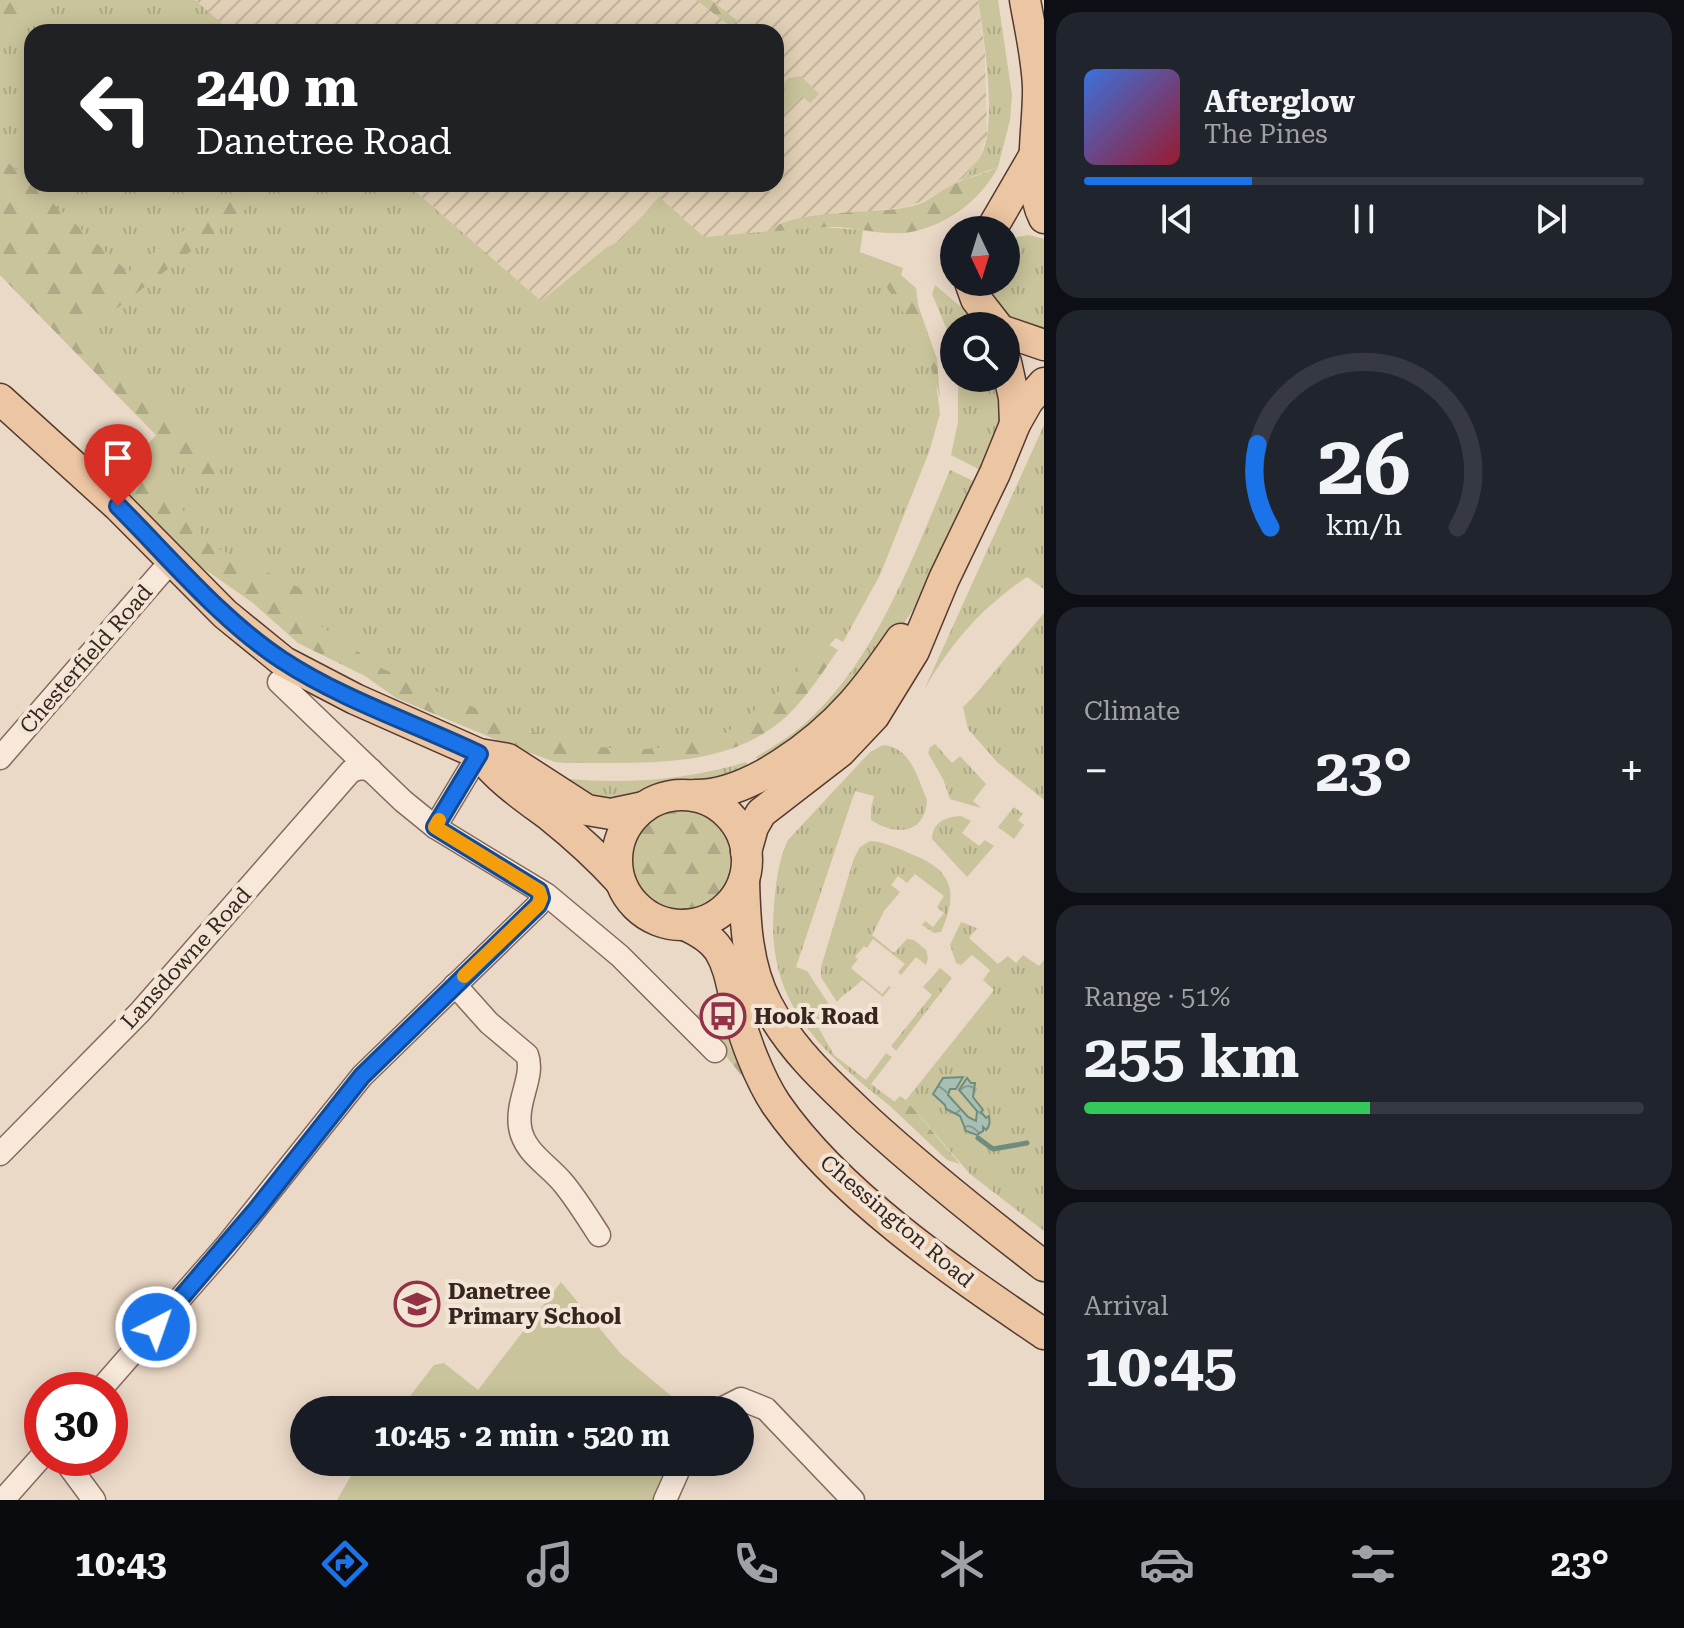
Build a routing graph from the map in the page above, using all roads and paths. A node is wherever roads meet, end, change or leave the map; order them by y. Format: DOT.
graph roads {
  1 [pos="1025,0"];
  2 [pos="1034,156"];
  3 [pos="1002,216"];
  4 [pos="1044,218"];
  5 [pos="1020,225"];
  6 [pos="1044,228"];
  7 [pos="1020,335"];
  8 [pos="1044,345"];
  9 [pos="1044,383"];
  10 [pos="1013,392"];
  11 [pos="0,399"];
  12 [pos="1015,424"];
  13 [pos="172,560"];
  14 [pos="944,579"];
  15 [pos="279,682"];
  16 [pos="479,754"];
  17 [pos="0,758"];
  18 [pos="371,770"];
  19 [pos="681,795"];
  20 [pos="644,807"];
  21 [pos="435,827"];
  22 [pos="745,866"];
  23 [pos="620,881"];
  24 [pos="539,891"];
  25 [pos="685,925"];
  26 [pos="455,985"];
  27 [pos="715,1051"];
  28 [pos="0,1154"];
  29 [pos="599,1235"];
  30 [pos="1044,1266"];
  31 [pos="1044,1334"];
  32 [pos="116,1372"];
  33 [pos="754,1404"];
  34 [pos="24,1476"];
  35 [pos="76,1476"];
  36 [pos="676,1476"];
  37 [pos="3,1500"];
  38 [pos="94,1500"];
  39 [pos="665,1500"];
  40 [pos="853,1500"];
  1 -- 2 [label="main road"];
  2 -- 3 [label="main road"];
  2 -- 4 [label="main road"];
  5 -- 6 [label="main road"];
  7 -- 8 [label="main road"];
  9 -- 12 [label="main road"];
  10 -- 12 [label="main road"];
  11 -- 13 [label="main road, Chessington Road"];
  12 -- 14 [label="main road"];
  13 -- 16 [label="main road, Chessington Road"];
  13 -- 17 [label="street, Chesterfield Road"];
  14 -- 19 [label="main road"];
  14 -- 22 [label="main road"];
  15 -- 18 [label="street"];
  16 -- 20 [label="main road, Chessington Road"];
  16 -- 21 [label="street"];
  16 -- 23 [label="main road, Chessington Road"];
  18 -- 21 [label="street"];
  18 -- 28 [label="street, Lansdowne Road"];
  19 -- 20 [label="main road, Chessington Road"];
  19 -- 22 [label="main road"];
  20 -- 23 [label="main road"];
  21 -- 24 [label="street"];
  22 -- 25 [label="main road"];
  22 -- 30 [label="main road"];
  23 -- 25 [label="main road, Chessington Road"];
  24 -- 26 [label="street"];
  24 -- 27 [label="street"];
  25 -- 31 [label="main road, Chessington Road"];
  26 -- 29 [label="street"];
  26 -- 32 [label="street"];
  33 -- 40 [label="street"];
  34 -- 37 [label="street"];
  35 -- 38 [label="street"];
  36 -- 39 [label="street"];
}
